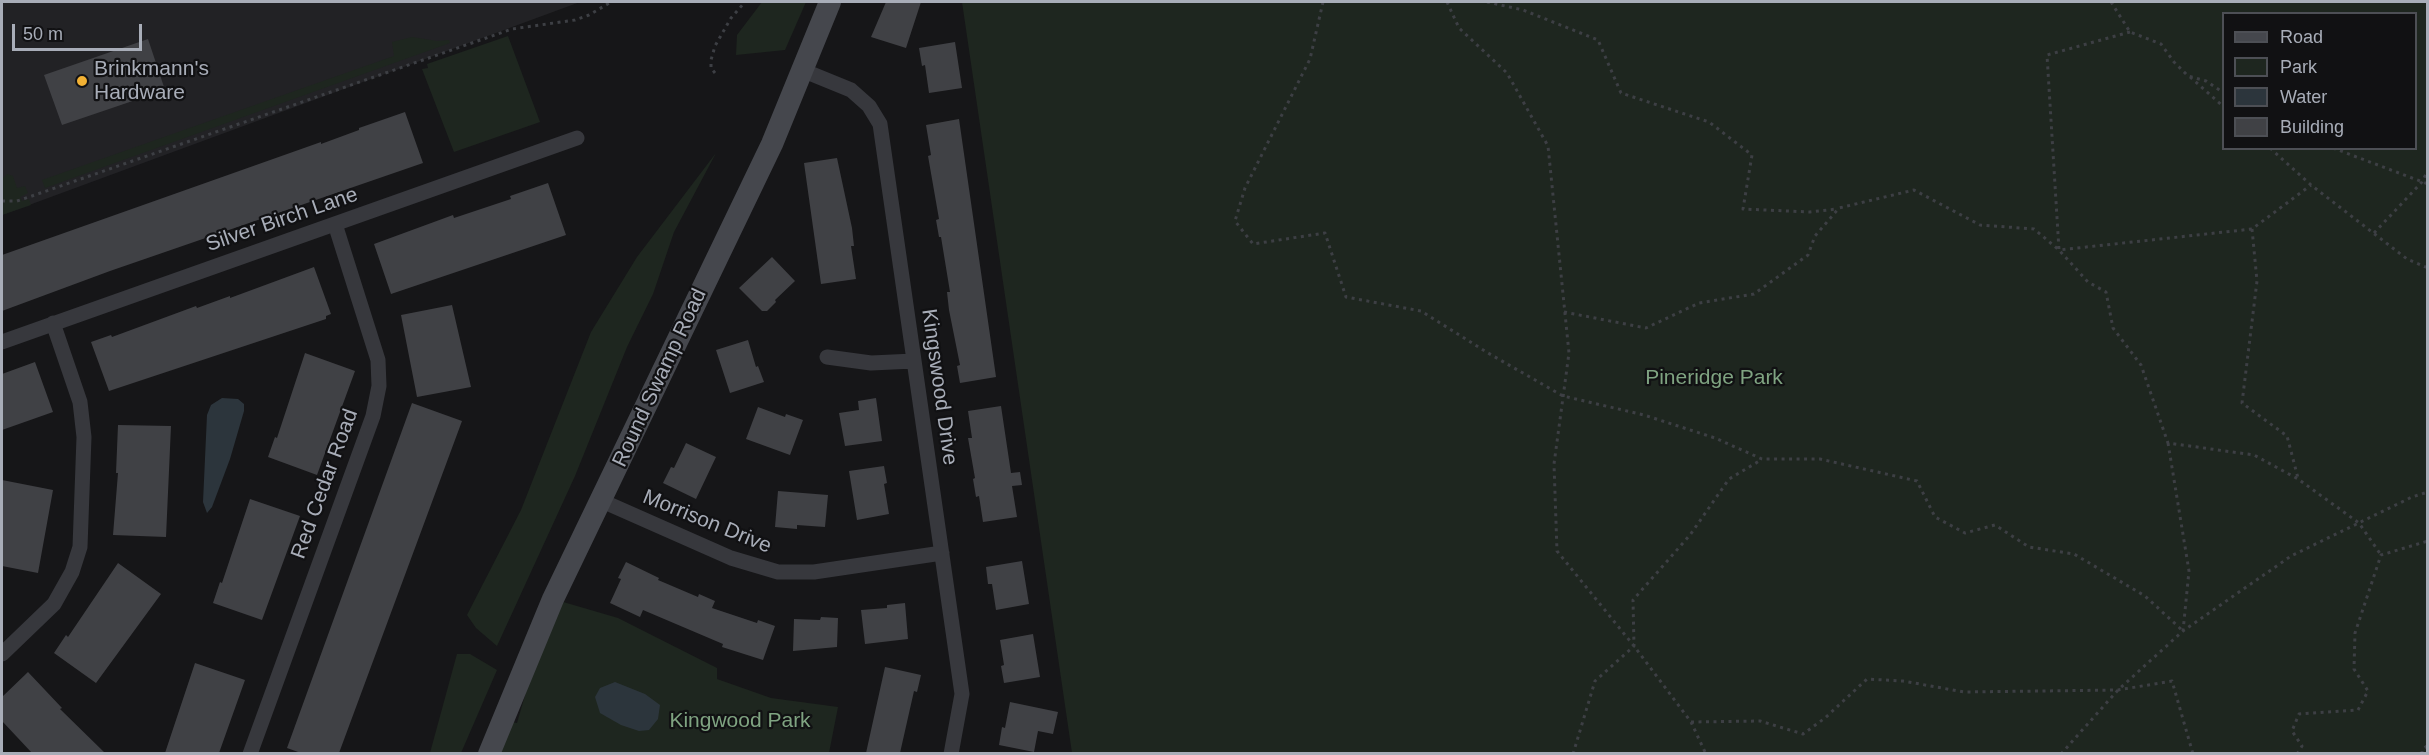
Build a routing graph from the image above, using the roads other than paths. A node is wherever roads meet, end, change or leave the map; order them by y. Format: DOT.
graph roads {
  1 [pos="830,2"];
  2 [pos="802,70"];
  3 [pos="577,138"];
  4 [pos="335,224"];
  5 [pos="53,323"];
  6 [pos="2,342"];
  7 [pos="827,357"];
  8 [pos="914,361"];
  9 [pos="602,501"];
  10 [pos="942,553"];
  11 [pos="2,654"];
  12 [pos="250,753"];
  13 [pos="489,753"];
  14 [pos="951,753"];
  1 -- 2 [label="main road, Round Swamp Road"];
  2 -- 8 [label="street, Kingswood Drive"];
  2 -- 9 [label="main road, Round Swamp Road"];
  3 -- 4 [label="street, Silver Birch Lane"];
  4 -- 5 [label="street, Silver Birch Lane"];
  4 -- 12 [label="street, Red Cedar Road"];
  5 -- 6 [label="street, Silver Birch Lane"];
  5 -- 11 [label="street"];
  7 -- 8 [label="street"];
  8 -- 10 [label="street, Kingswood Drive"];
  9 -- 10 [label="street, Morrison Drive"];
  9 -- 13 [label="main road, Round Swamp Road"];
  10 -- 14 [label="street, Kingswood Drive"];
}
